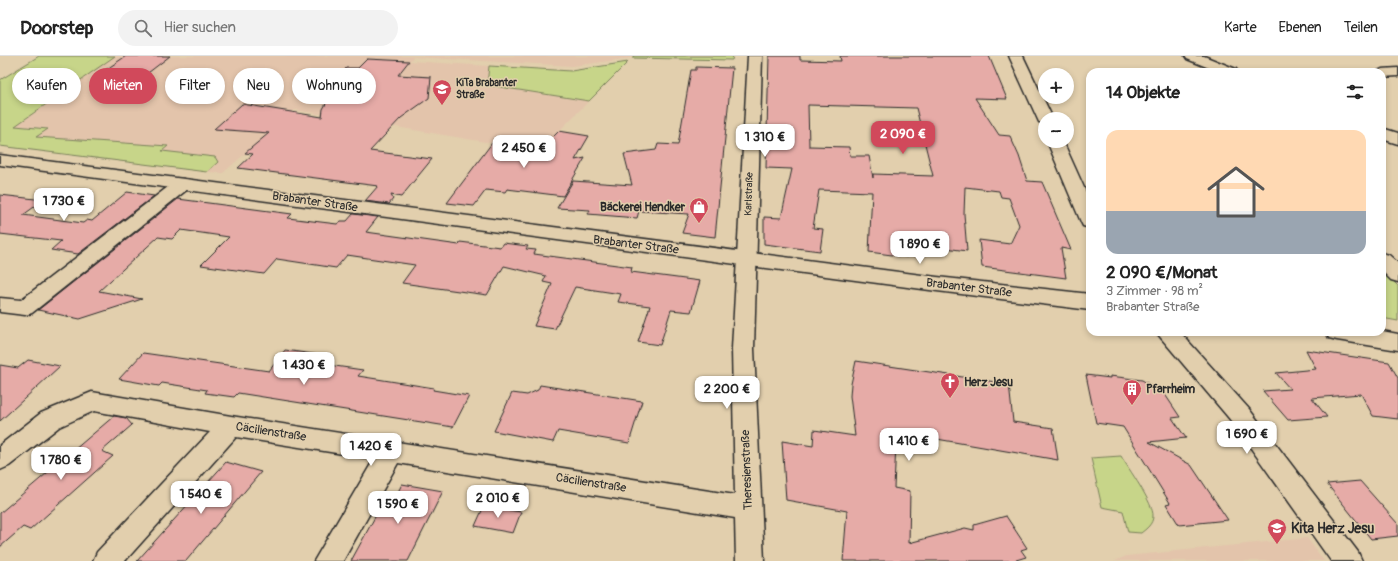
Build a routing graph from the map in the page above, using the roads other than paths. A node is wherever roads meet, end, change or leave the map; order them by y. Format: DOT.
graph roads {
  1 [pos="755,56"];
  2 [pos="1016,56"];
  3 [pos="1192,56"];
  4 [pos="1221,68"];
  5 [pos="1398,72"];
  6 [pos="1386,73"];
  7 [pos="1042,112"];
  8 [pos="1386,134"];
  9 [pos="1398,139"];
  10 [pos="1058,148"];
  11 [pos="0,160"];
  12 [pos="183,184"];
  13 [pos="1086,213"];
  14 [pos="747,259"];
  15 [pos="1386,263"];
  16 [pos="1398,275"];
  17 [pos="1086,301"];
  18 [pos="0,305"];
  19 [pos="1171,336"];
  20 [pos="1361,336"];
  21 [pos="1398,342"];
  22 [pos="231,426"];
  23 [pos="392,451"];
  24 [pos="0,458"];
  25 [pos="749,509"];
  26 [pos="107,561"];
  27 [pos="328,561"];
  28 [pos="750,561"];
  29 [pos="1348,561"];
  1 -- 14 [label="street, Karlstraße"];
  2 -- 7 [label="street"];
  3 -- 4 [label="street"];
  5 -- 6 [label="street"];
  8 -- 9 [label="street"];
  10 -- 13 [label="street"];
  11 -- 12 [label="main road, Brabanter Straße"];
  12 -- 14 [label="main road, Brabanter Straße"];
  12 -- 18 [label="street"];
  14 -- 17 [label="main road, Brabanter Straße"];
  14 -- 25 [label="street, Theresienstraße"];
  15 -- 16 [label="street"];
  19 -- 29 [label="street"];
  20 -- 21 [label="main road"];
  22 -- 23 [label="street, Cäcilienstraße"];
  22 -- 24 [label="street, Cäcilienstraße"];
  22 -- 26 [label="street"];
  23 -- 25 [label="street, Cäcilienstraße"];
  23 -- 27 [label="street"];
  25 -- 28 [label="street, Theresienstraße"];
}
